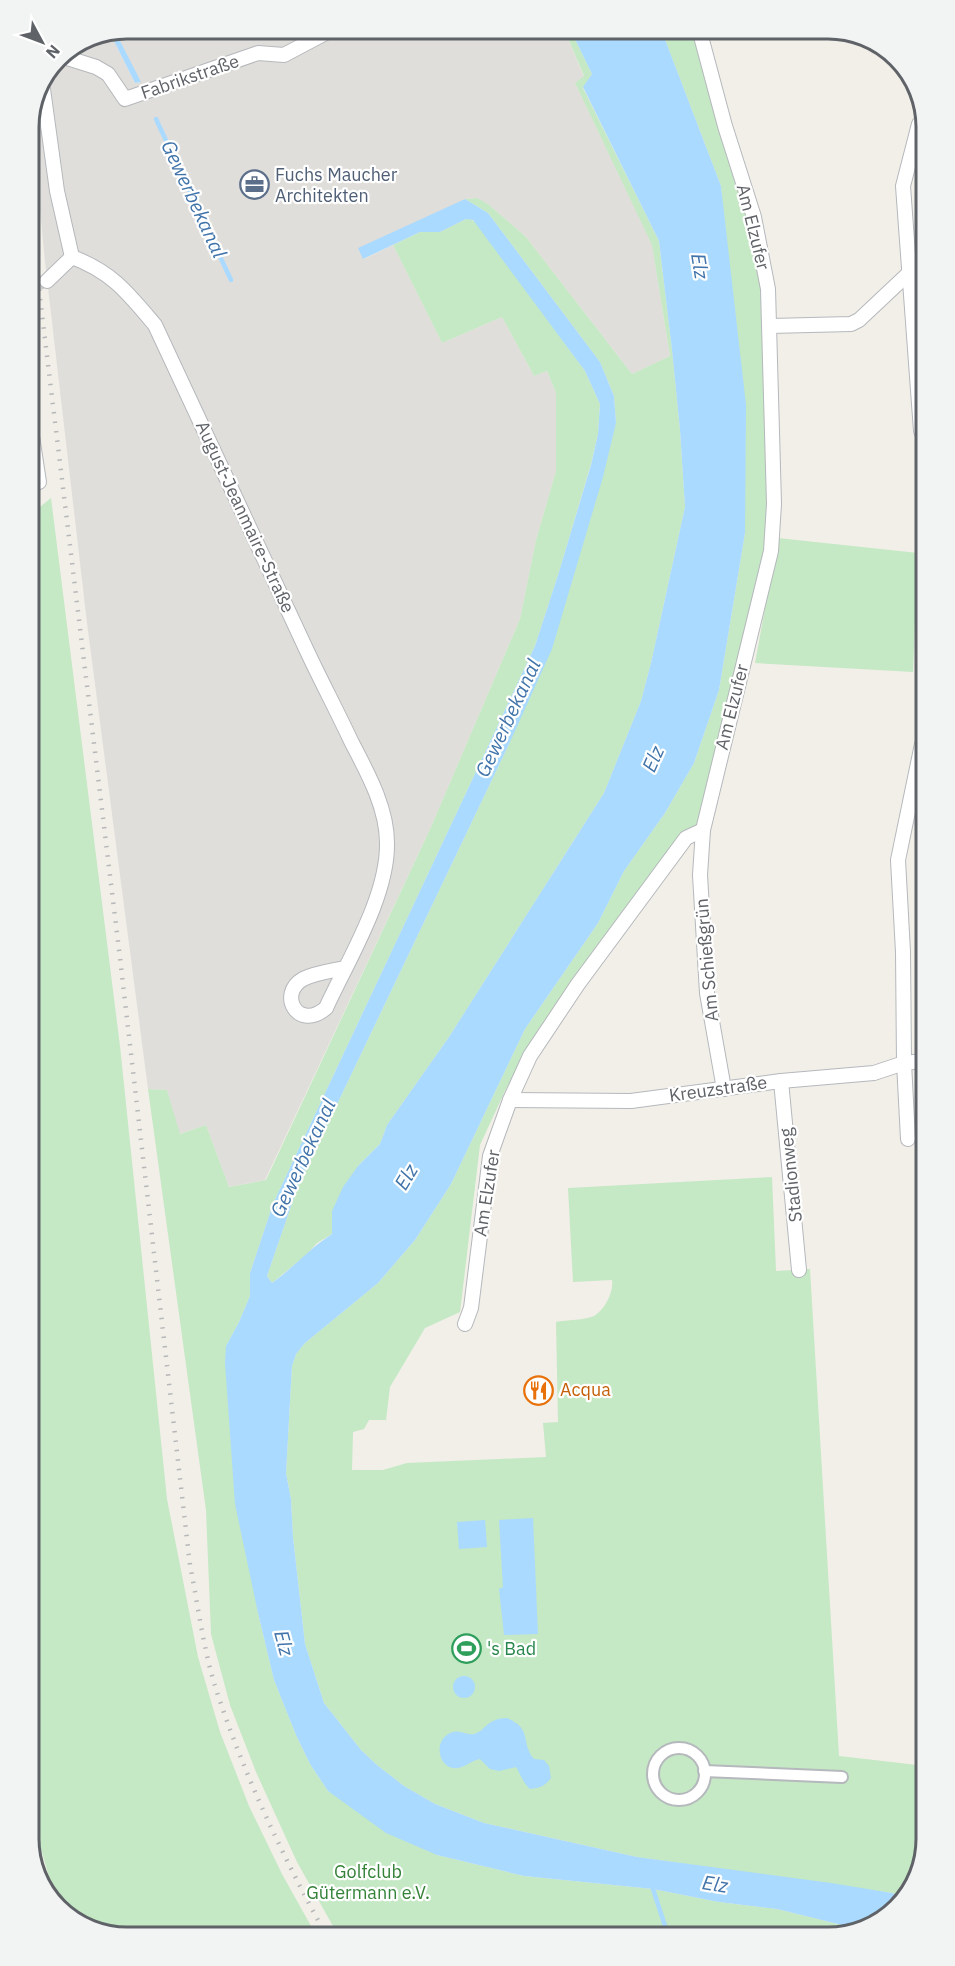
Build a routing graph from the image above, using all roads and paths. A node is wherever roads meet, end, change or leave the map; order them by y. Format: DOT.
graph roads {
  1 [pos="313,39"];
  2 [pos="702,39"];
  3 [pos="72,60"];
  4 [pos="44,98"];
  5 [pos="916,154"];
  6 [pos="72,257"];
  7 [pos="909,273"];
  8 [pos="47,281"];
  9 [pos="770,326"];
  10 [pos="916,365"];
  11 [pos="916,773"];
  12 [pos="703,830"];
  13 [pos="345,968"];
  14 [pos="916,1062"];
  15 [pos="904,1063"];
  16 [pos="781,1081"];
  17 [pos="724,1089"];
  18 [pos="510,1100"];
  19 [pos="908,1140"];
  20 [pos="799,1270"];
  21 [pos="465,1324"];
  22 [pos="704,1771"];
  23 [pos="842,1777"];
  1 -- 3 [label="street, Fabrikstraße"];
  2 -- 9 [label="street, Am Elzufer"];
  4 -- 6 [label="street"];
  5 -- 7 [label="street"];
  6 -- 8 [label="street"];
  6 -- 13 [label="street, August-Jeanmaire-Straße"];
  7 -- 9 [label="street"];
  7 -- 10 [label="street"];
  9 -- 12 [label="street, Am Elzufer"];
  11 -- 15 [label="street"];
  12 -- 17 [label="street, Am Schießgrün"];
  12 -- 18 [label="street, Am Elzufer"];
  14 -- 15 [label="street, Kreuzstraße"];
  15 -- 16 [label="street, Kreuzstraße"];
  15 -- 19 [label="street"];
  16 -- 17 [label="street, Kreuzstraße"];
  16 -- 20 [label="street, Stadionweg"];
  17 -- 18 [label="street, Kreuzstraße"];
  18 -- 21 [label="street, Am Elzufer"];
  22 -- 22 [label="street"];
  22 -- 23 [label="street"];
}
